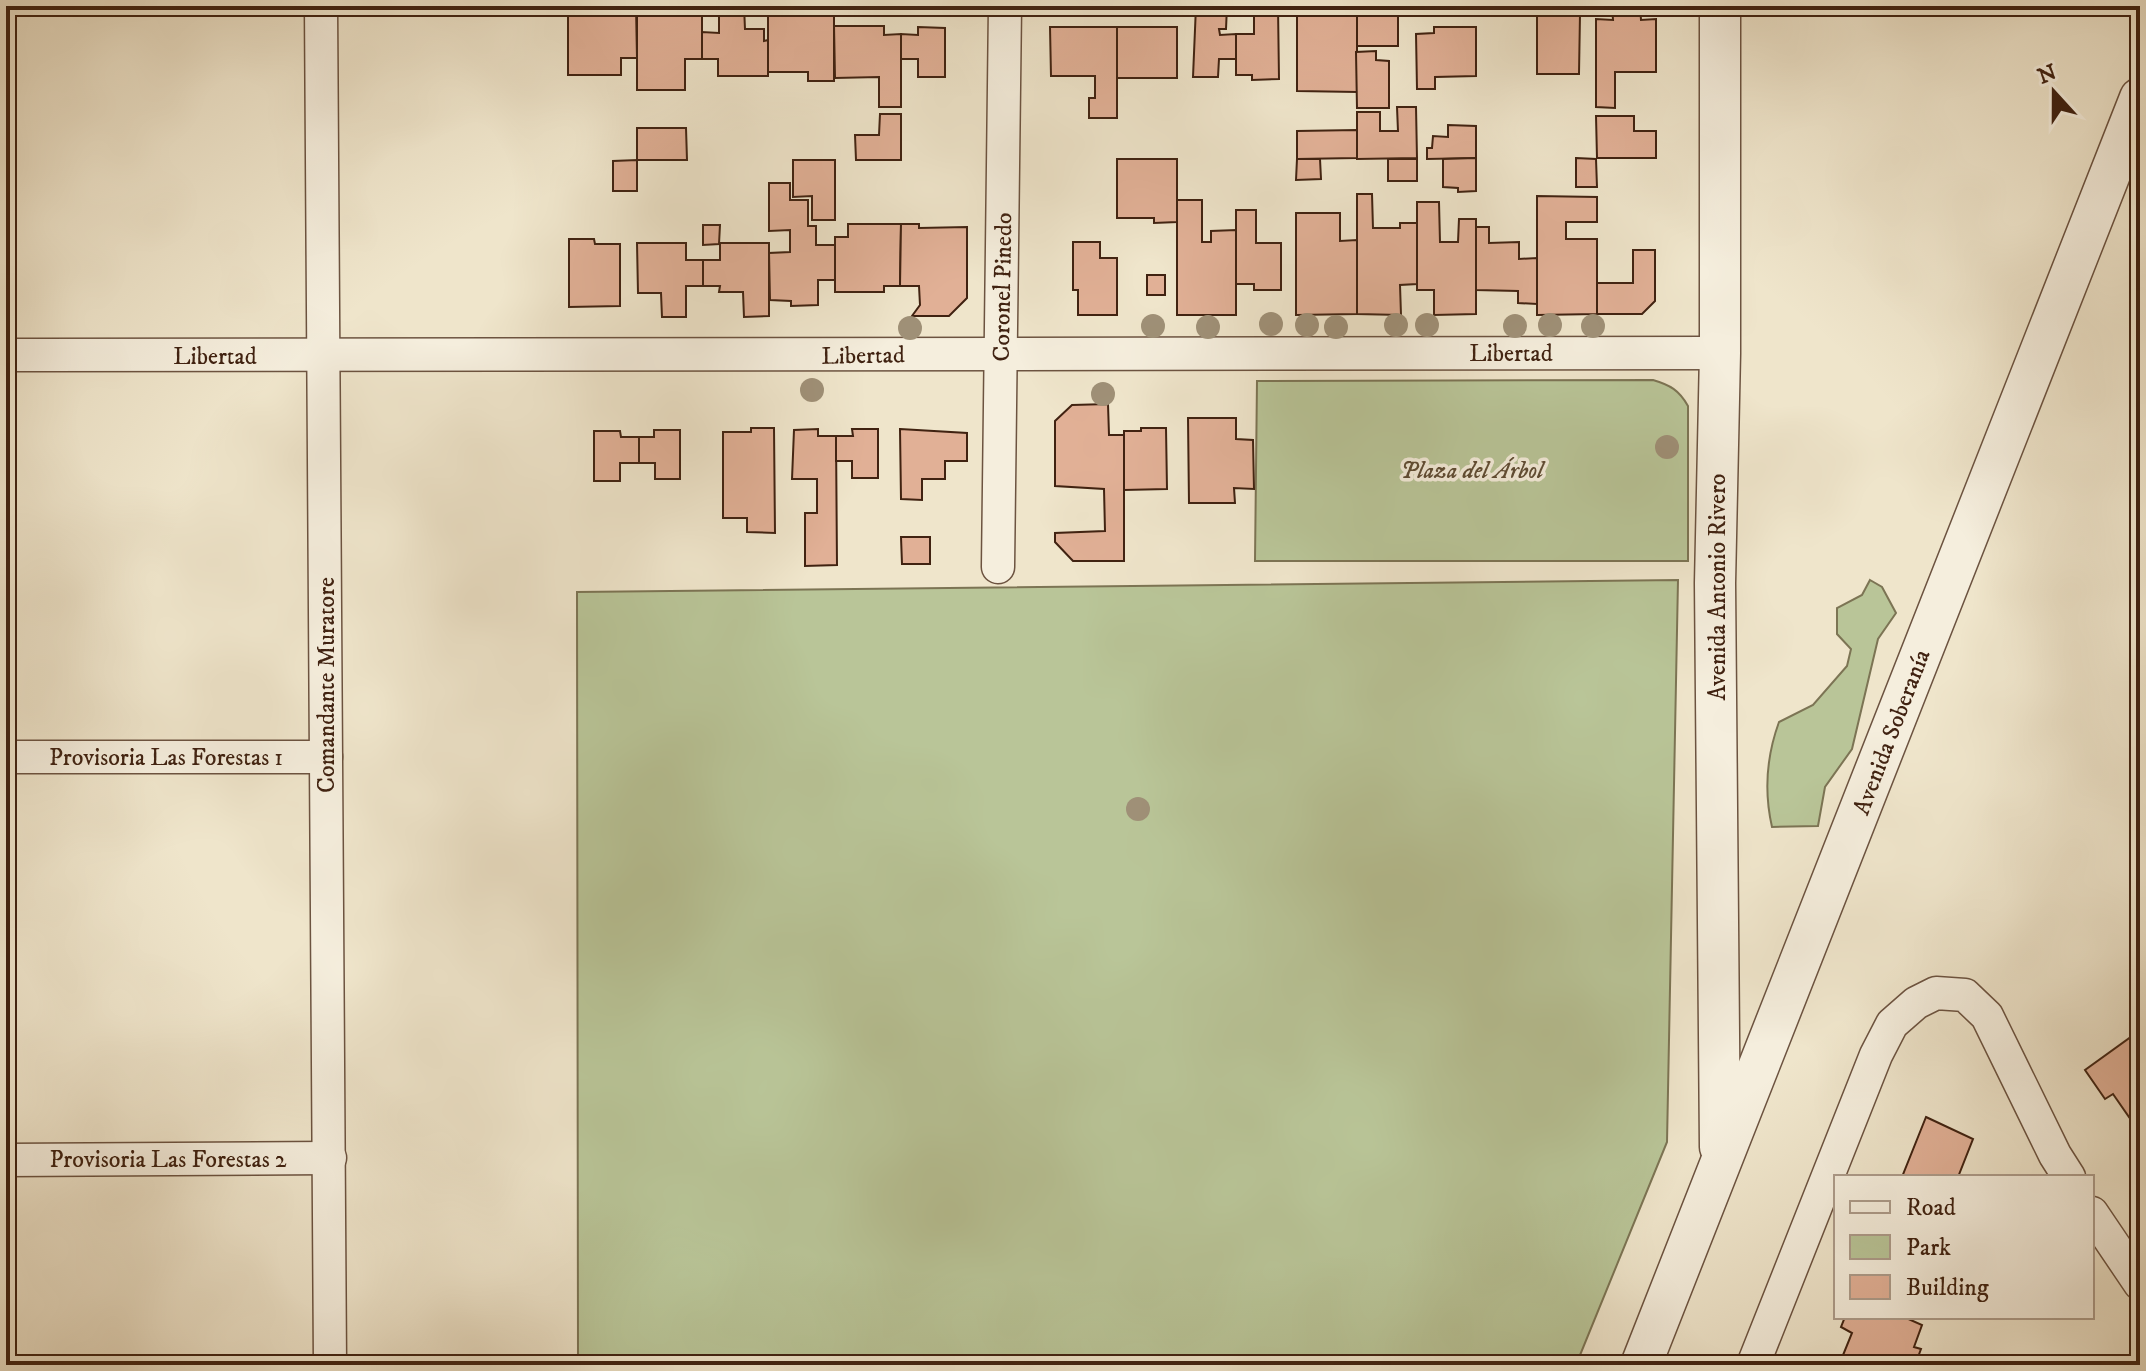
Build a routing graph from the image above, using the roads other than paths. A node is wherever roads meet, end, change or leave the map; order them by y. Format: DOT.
graph roads {
  1 [pos="321,6"];
  2 [pos="1005,6"];
  3 [pos="1720,6"];
  4 [pos="2140,98"];
  5 [pos="1001,353"];
  6 [pos="1720,353"];
  7 [pos="6,355"];
  8 [pos="325,356"];
  9 [pos="998,567"];
  10 [pos="6,757"];
  11 [pos="326,757"];
  12 [pos="330,1158"];
  13 [pos="6,1160"];
  14 [pos="1720,1167"];
  15 [pos="2068,1175"];
  16 [pos="2094,1216"];
  17 [pos="2140,1284"];
  18 [pos="330,1365"];
  19 [pos="1641,1365"];
  20 [pos="1753,1365"];
  1 -- 8 [label="street, Comandante Muratore"];
  2 -- 5 [label="street, Coronel Pinedo"];
  3 -- 6 [label="street, Avenida Antonio Rivero"];
  4 -- 14 [label="street, Avenida Soberanía"];
  5 -- 6 [label="street, Libertad"];
  5 -- 8 [label="street, Libertad"];
  5 -- 9 [label="street, Coronel Pinedo"];
  6 -- 14 [label="street, Avenida Antonio Rivero"];
  7 -- 8 [label="street, Libertad"];
  8 -- 11 [label="street, Comandante Muratore"];
  10 -- 11 [label="street, Provisoria Las Forestas 1"];
  11 -- 12 [label="street, Comandante Muratore"];
  12 -- 13 [label="street, Provisoria Las Forestas 2"];
  12 -- 18 [label="street, Comandante Muratore"];
  14 -- 19 [label="street, Avenida Soberanía"];
  15 -- 20 [label="street"];
  16 -- 17 [label="street"];
}
